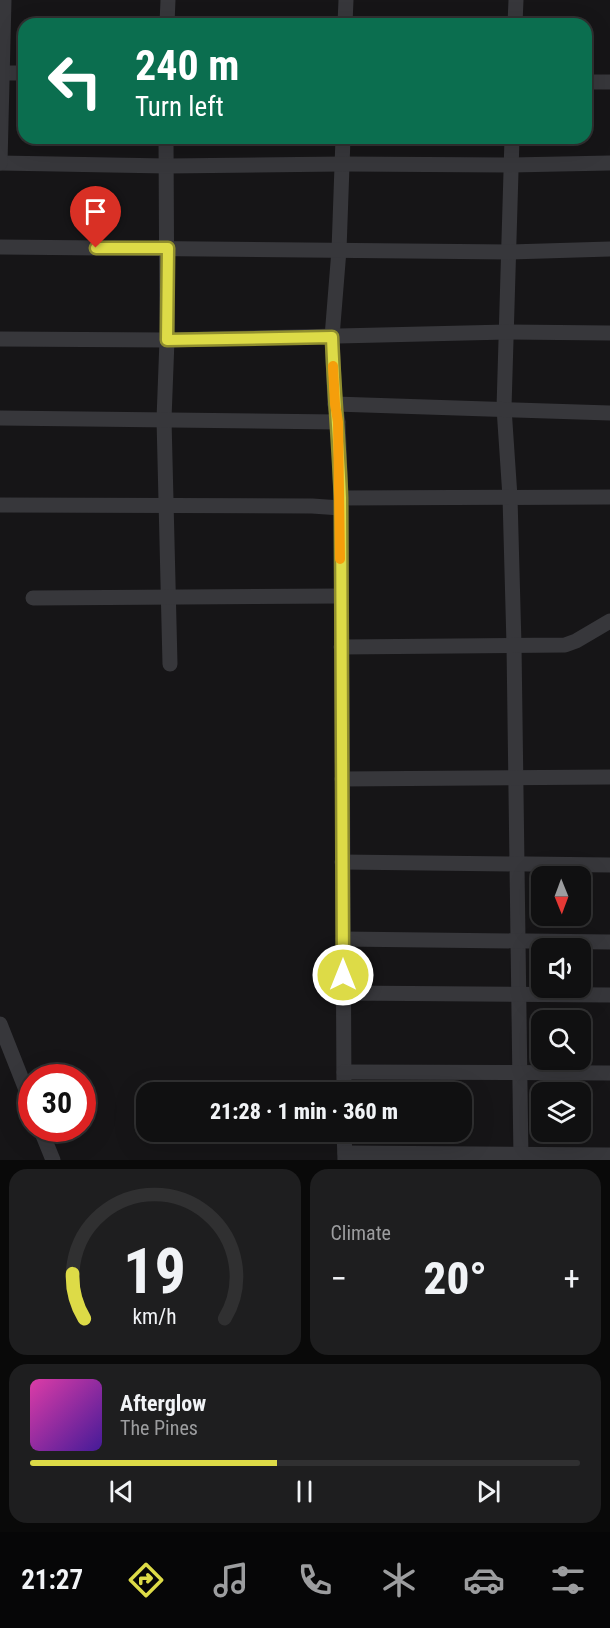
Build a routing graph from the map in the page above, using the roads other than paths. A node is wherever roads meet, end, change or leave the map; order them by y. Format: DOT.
graph roads {
  1 [pos="4,0"];
  2 [pos="168,0"];
  3 [pos="346,0"];
  4 [pos="516,0"];
  5 [pos="167,18"];
  6 [pos="345,18"];
  7 [pos="515,18"];
  8 [pos="0,73"];
  9 [pos="18,73"];
  10 [pos="592,82"];
  11 [pos="610,82"];
  12 [pos="166,144"];
  13 [pos="343,144"];
  14 [pos="512,144"];
  15 [pos="0,163"];
  16 [pos="610,163"];
  17 [pos="343,164"];
  18 [pos="512,165"];
  19 [pos="167,166"];
  20 [pos="0,247"];
  21 [pos="168,248"];
  22 [pos="610,249"];
  23 [pos="339,250"];
  24 [pos="510,252"];
  25 [pos="507,332"];
  26 [pos="610,333"];
  27 [pos="332,337"];
  28 [pos="0,339"];
  29 [pos="167,340"];
  30 [pos="335,404"];
  31 [pos="504,408"];
  32 [pos="610,413"];
  33 [pos="0,418"];
  34 [pos="164,419"];
  35 [pos="338,422"];
  36 [pos="510,497"];
  37 [pos="610,497"];
  38 [pos="341,503"];
  39 [pos="0,505"];
  40 [pos="166,506"];
  41 [pos="340,596"];
  42 [pos="168,597"];
  43 [pos="33,598"];
  44 [pos="610,621"];
  45 [pos="514,645"];
  46 [pos="341,647"];
  47 [pos="170,664"];
  48 [pos="610,777"];
  49 [pos="516,778"];
  50 [pos="342,779"];
  51 [pos="342,861"];
  52 [pos="517,864"];
  53 [pos="610,866"];
  54 [pos="343,939"];
  55 [pos="518,940"];
  56 [pos="610,942"];
  57 [pos="343,993"];
  58 [pos="519,994"];
  59 [pos="610,995"];
  60 [pos="0,1024"];
  61 [pos="18,1070"];
  62 [pos="344,1072"];
  63 [pos="519,1073"];
  64 [pos="610,1073"];
  65 [pos="344,1082"];
  66 [pos="46,1142"];
  67 [pos="610,1155"];
  68 [pos="345,1156"];
  69 [pos="521,1157"];
  70 [pos="53,1160"];
  1 -- 8 [label="street"];
  2 -- 5 [label="street"];
  3 -- 6 [label="street"];
  4 -- 7 [label="street"];
  8 -- 9 [label="street"];
  8 -- 15 [label="street"];
  10 -- 11 [label="street"];
  12 -- 19 [label="street"];
  13 -- 17 [label="street"];
  14 -- 18 [label="street"];
  15 -- 19 [label="street"];
  16 -- 18 [label="street"];
  17 -- 18 [label="street"];
  17 -- 19 [label="street"];
  17 -- 23 [label="street"];
  18 -- 24 [label="street"];
  19 -- 21 [label="street"];
  20 -- 21 [label="street"];
  21 -- 23 [label="street"];
  21 -- 29 [label="street"];
  22 -- 24 [label="street"];
  23 -- 24 [label="street"];
  23 -- 27 [label="street"];
  24 -- 25 [label="street"];
  25 -- 26 [label="street"];
  25 -- 27 [label="street"];
  25 -- 31 [label="street"];
  27 -- 29 [label="street"];
  27 -- 30 [label="street"];
  28 -- 29 [label="street"];
  29 -- 34 [label="street"];
  30 -- 31 [label="street"];
  30 -- 35 [label="street"];
  31 -- 32 [label="street"];
  31 -- 36 [label="street"];
  33 -- 34 [label="street"];
  34 -- 35 [label="street"];
  34 -- 40 [label="street"];
  35 -- 38 [label="street"];
  36 -- 37 [label="street"];
  36 -- 38 [label="street"];
  36 -- 45 [label="street"];
  38 -- 40 [label="street"];
  38 -- 41 [label="street"];
  39 -- 40 [label="street"];
  40 -- 42 [label="street"];
  41 -- 42 [label="street"];
  41 -- 46 [label="street"];
  42 -- 43 [label="street"];
  42 -- 47 [label="street"];
  44 -- 45 [label="street"];
  45 -- 46 [label="street"];
  45 -- 49 [label="street"];
  46 -- 50 [label="street"];
  48 -- 49 [label="street"];
  49 -- 50 [label="street"];
  49 -- 52 [label="street"];
  50 -- 51 [label="street"];
  51 -- 52 [label="street"];
  51 -- 54 [label="street"];
  52 -- 53 [label="street"];
  52 -- 55 [label="street"];
  54 -- 55 [label="street"];
  54 -- 57 [label="street"];
  55 -- 56 [label="street"];
  55 -- 58 [label="street"];
  57 -- 58 [label="street"];
  57 -- 62 [label="street"];
  58 -- 59 [label="street"];
  58 -- 63 [label="street"];
  60 -- 61 [label="street"];
  62 -- 63 [label="street"];
  62 -- 65 [label="street"];
  63 -- 64 [label="street"];
  63 -- 69 [label="street"];
  66 -- 70 [label="street"];
  67 -- 69 [label="street"];
  68 -- 69 [label="street"];
}
